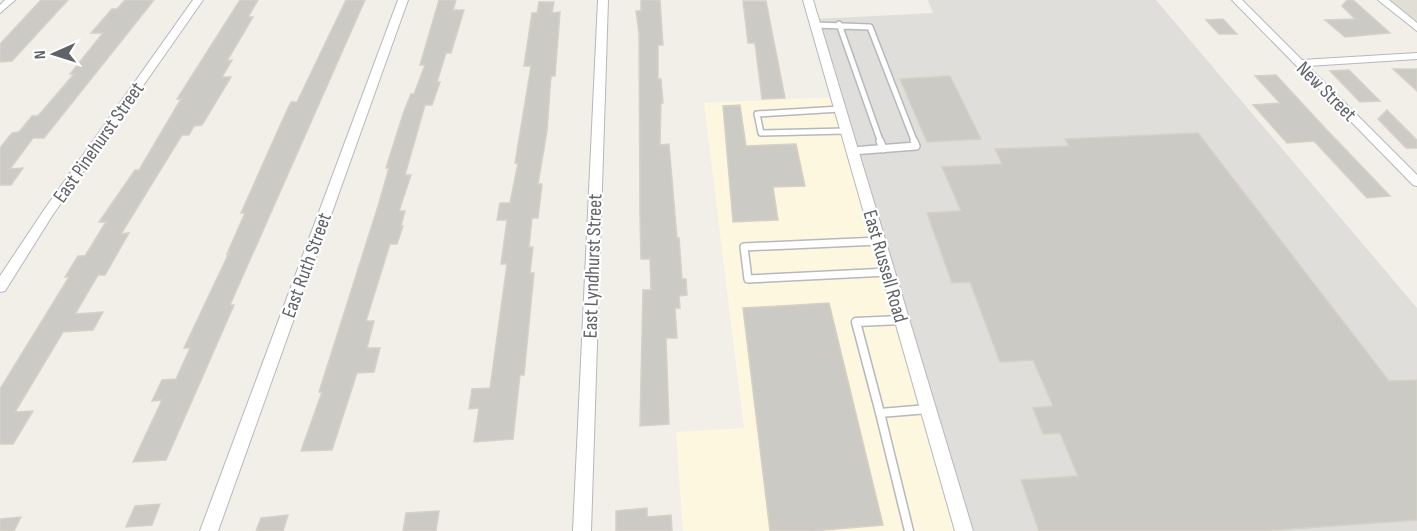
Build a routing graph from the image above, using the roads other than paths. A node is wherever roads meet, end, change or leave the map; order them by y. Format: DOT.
graph roads {
  1 [pos="10,0"];
  2 [pos="198,0"];
  3 [pos="403,0"];
  4 [pos="603,0"];
  5 [pos="808,0"];
  6 [pos="1237,0"];
  7 [pos="1383,0"];
  8 [pos="0,10"];
  9 [pos="839,24"];
  10 [pos="815,25"];
  11 [pos="1417,28"];
  12 [pos="1417,56"];
  13 [pos="1299,63"];
  14 [pos="840,109"];
  15 [pos="846,131"];
  16 [pos="883,149"];
  17 [pos="852,151"];
  18 [pos="1417,182"];
  19 [pos="879,241"];
  20 [pos="888,272"];
  21 [pos="0,286"];
  22 [pos="902,320"];
  23 [pos="928,409"];
  24 [pos="880,413"];
  25 [pos="208,531"];
  26 [pos="582,531"];
  27 [pos="909,531"];
  28 [pos="964,531"];
  1 -- 8 [label="street"];
  2 -- 21 [label="street, East Pinehurst Street"];
  3 -- 25 [label="street, East Ruth Street"];
  4 -- 26 [label="street, East Lyndhurst Street"];
  5 -- 10 [label="street, East Russell Road"];
  6 -- 13 [label="street, New Street"];
  7 -- 11 [label="street"];
  9 -- 10 [label="lane"];
  9 -- 16 [label="lane"];
  9 -- 16 [label="lane"];
  10 -- 14 [label="street, East Russell Road"];
  12 -- 13 [label="street"];
  13 -- 18 [label="street, New Street"];
  14 -- 15 [label="street, East Russell Road"];
  14 -- 15 [label="lane"];
  15 -- 17 [label="street, East Russell Road"];
  16 -- 17 [label="lane"];
  17 -- 19 [label="street, East Russell Road"];
  19 -- 20 [label="street, East Russell Road"];
  19 -- 20 [label="lane"];
  20 -- 22 [label="street, East Russell Road"];
  22 -- 23 [label="street, East Russell Road"];
  22 -- 24 [label="lane"];
  23 -- 24 [label="lane"];
  23 -- 28 [label="street, East Russell Road"];
  24 -- 27 [label="lane"];
}
